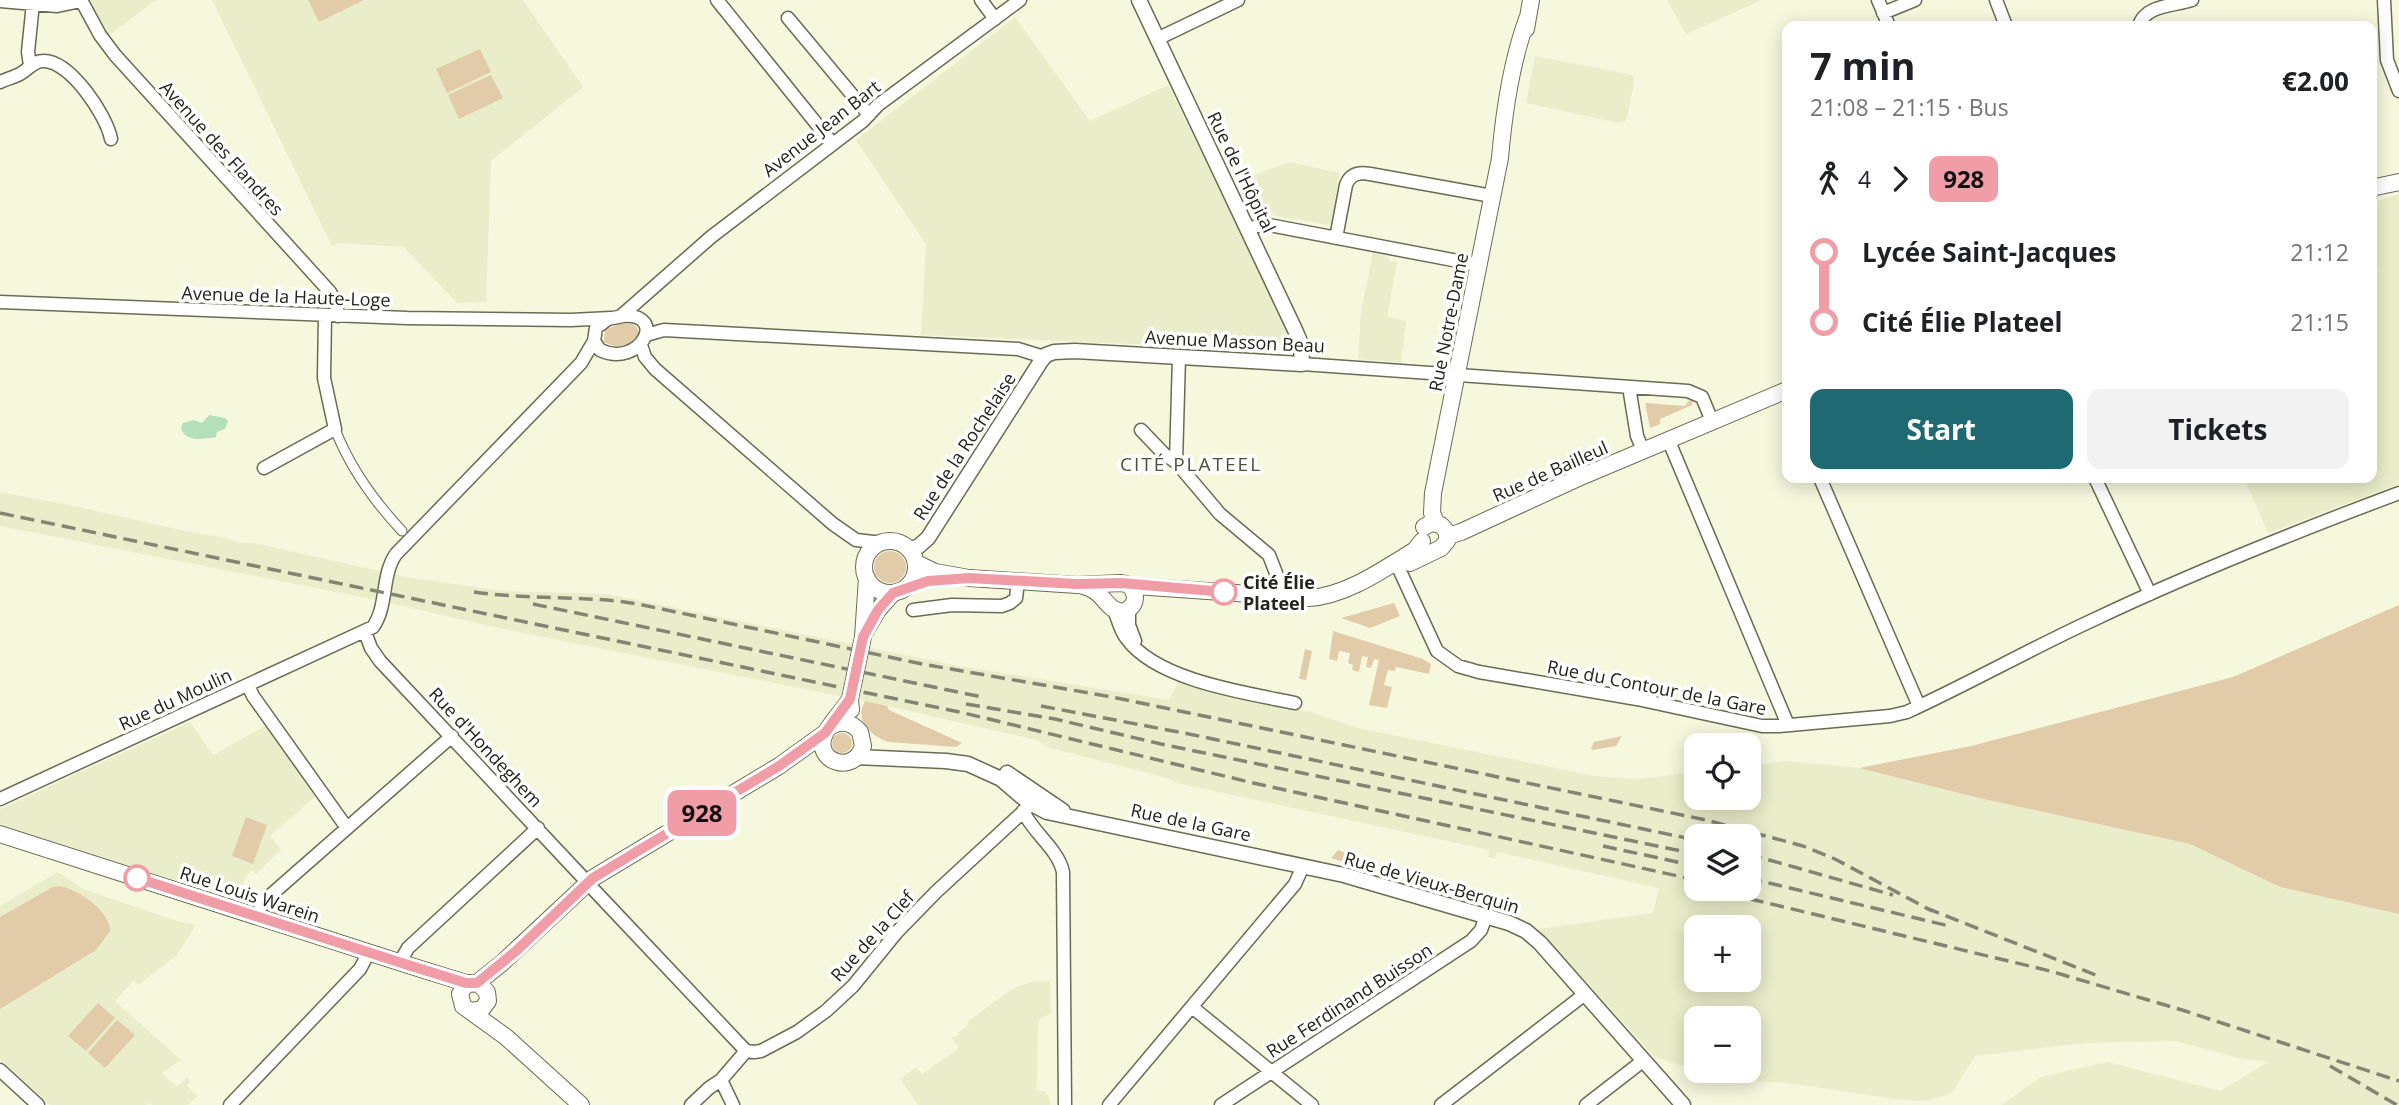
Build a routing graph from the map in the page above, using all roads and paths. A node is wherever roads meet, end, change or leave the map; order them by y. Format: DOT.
graph roads {
  1 [pos="81,0"];
  2 [pos="717,0"];
  3 [pos="981,0"];
  4 [pos="1020,0"];
  5 [pos="1139,0"];
  6 [pos="1238,0"];
  7 [pos="1531,0"];
  8 [pos="1878,0"];
  9 [pos="1915,0"];
  10 [pos="1996,0"];
  11 [pos="2192,0"];
  12 [pos="2384,0"];
  13 [pos="0,1"];
  14 [pos="33,4"];
  15 [pos="1883,13"];
  16 [pos="788,18"];
  17 [pos="995,19"];
  18 [pos="1887,21"];
  19 [pos="2005,21"];
  20 [pos="2141,21"];
  21 [pos="1157,38"];
  22 [pos="30,65"];
  23 [pos="0,82"];
  24 [pos="2399,91"];
  25 [pos="869,115"];
  26 [pos="111,139"];
  27 [pos="832,143"];
  28 [pos="2399,182"];
  29 [pos="2377,187"];
  30 [pos="1492,196"];
  31 [pos="1248,229"];
  32 [pos="1336,238"];
  33 [pos="1479,265"];
  34 [pos="650,291"];
  35 [pos="0,302"];
  36 [pos="332,315"];
  37 [pos="616,317"];
  38 [pos="572,320"];
  39 [pos="643,321"];
  40 [pos="594,338"];
  41 [pos="643,340"];
  42 [pos="1013,348"];
  43 [pos="610,353"];
  44 [pos="1044,357"];
  45 [pos="1179,357"];
  46 [pos="581,363"];
  47 [pos="1301,364"];
  48 [pos="1458,374"];
  49 [pos="1032,376"];
  50 [pos="1629,387"];
  51 [pos="1782,396"];
  52 [pos="1712,421"];
  53 [pos="335,429"];
  54 [pos="1141,430"];
  55 [pos="1668,439"];
  56 [pos="1643,450"];
  57 [pos="1176,462"];
  58 [pos="264,468"];
  59 [pos="1821,483"];
  60 [pos="2097,483"];
  61 [pos="2399,493"];
  62 [pos="1427,530"];
  63 [pos="402,531"];
  64 [pos="1448,536"];
  65 [pos="882,543"];
  66 [pos="1437,549"];
  67 [pos="913,556"];
  68 [pos="1399,569"];
  69 [pos="867,578"];
  70 [pos="969,578"];
  71 [pos="1018,581"];
  72 [pos="908,586"];
  73 [pos="893,593"];
  74 [pos="2150,594"];
  75 [pos="1275,596"];
  76 [pos="1122,598"];
  77 [pos="913,610"];
  78 [pos="365,632"];
  79 [pos="863,637"];
  80 [pos="248,684"];
  81 [pos="850,699"];
  82 [pos="1295,703"];
  83 [pos="1919,706"];
  84 [pos="1788,725"];
  85 [pos="828,729"];
  86 [pos="858,733"];
  87 [pos="452,736"];
  88 [pos="827,755"];
  89 [pos="856,758"];
  90 [pos="779,766"];
  91 [pos="0,799"];
  92 [pos="1031,804"];
  93 [pos="347,828"];
  94 [pos="538,828"];
  95 [pos="0,834"];
  96 [pos="1303,866"];
  97 [pos="591,886"];
  98 [pos="257,916"];
  99 [pos="1486,916"];
  100 [pos="369,952"];
  101 [pos="404,964"];
  102 [pos="481,991"];
  103 [pos="1586,994"];
  104 [pos="460,998"];
  105 [pos="1192,1007"];
  106 [pos="471,1011"];
  107 [pos="506,1037"];
  108 [pos="746,1051"];
  109 [pos="1644,1060"];
  110 [pos="0,1070"];
  111 [pos="1273,1072"];
  112 [pos="721,1080"];
  113 [pos="38,1105"];
  114 [pos="230,1105"];
  115 [pos="581,1105"];
  116 [pos="691,1105"];
  117 [pos="733,1105"];
  118 [pos="1065,1105"];
  119 [pos="1109,1105"];
  120 [pos="1221,1105"];
  121 [pos="1312,1105"];
  122 [pos="1441,1105"];
  123 [pos="1586,1105"];
  124 [pos="1683,1105"];
  1 -- 14 [label="street"];
  1 -- 36 [label="street, Avenue des Flandres"];
  2 -- 27 [label="street"];
  3 -- 17 [label="street"];
  4 -- 17 [label="street, Avenue Jean Bart"];
  5 -- 21 [label="street, Rue de l'Hôpital"];
  6 -- 21 [label="street"];
  7 -- 30 [label="main road, Rue Notre-Dame"];
  8 -- 15 [label="street"];
  9 -- 15 [label="street"];
  10 -- 19 [label="street"];
  11 -- 20 [label="street"];
  12 -- 24 [label="street"];
  13 -- 14 [label="street"];
  14 -- 22 [label="street"];
  15 -- 18 [label="street"];
  16 -- 25 [label="street"];
  17 -- 25 [label="street, Avenue Jean Bart"];
  21 -- 31 [label="street, Rue de l'Hôpital"];
  22 -- 23 [label="street"];
  22 -- 26 [label="street"];
  25 -- 27 [label="street, Avenue Jean Bart"];
  27 -- 34 [label="street, Avenue Jean Bart"];
  28 -- 29 [label="main road"];
  30 -- 32 [label="street"];
  30 -- 33 [label="main road, Rue Notre-Dame"];
  31 -- 32 [label="street"];
  31 -- 47 [label="street, Rue de l'Hôpital"];
  32 -- 33 [label="street"];
  33 -- 48 [label="main road, Rue Notre-Dame"];
  34 -- 37 [label="street, Avenue Jean Bart"];
  34 -- 39 [label="street"];
  35 -- 36 [label="street, Avenue de la Haute-Loge"];
  36 -- 38 [label="street, Avenue de la Haute-Loge"];
  36 -- 53 [label="street"];
  37 -- 38 [label="street, Avenue de la Haute-Loge"];
  37 -- 39 [label="street"];
  37 -- 40 [label="street"];
  38 -- 40 [label="street"];
  39 -- 41 [label="street"];
  40 -- 43 [label="street"];
  40 -- 46 [label="street"];
  41 -- 42 [label="street, Avenue Masson Beau"];
  41 -- 43 [label="street"];
  41 -- 65 [label="street"];
  42 -- 44 [label="street, Avenue Masson Beau"];
  42 -- 49 [label="street"];
  43 -- 46 [label="street"];
  44 -- 45 [label="street, Avenue Masson Beau"];
  44 -- 49 [label="street, Rue de la Rochelaise"];
  45 -- 47 [label="street, Avenue Masson Beau"];
  45 -- 57 [label="street"];
  46 -- 78 [label="street"];
  47 -- 48 [label="street, Avenue Masson Beau"];
  48 -- 50 [label="street, Avenue Masson Beau"];
  48 -- 62 [label="main road, Rue Notre-Dame"];
  49 -- 67 [label="street, Rue de la Rochelaise"];
  50 -- 52 [label="street, Avenue Masson Beau"];
  50 -- 56 [label="street"];
  51 -- 52 [label="main road, Rue de Bailleul"];
  52 -- 55 [label="main road, Rue de Bailleul"];
  53 -- 58 [label="street"];
  53 -- 63 [label="street"];
  54 -- 57 [label="street"];
  55 -- 56 [label="main road, Rue de Bailleul"];
  55 -- 84 [label="street"];
  56 -- 64 [label="main road, Rue de Bailleul"];
  57 -- 75 [label="street"];
  59 -- 83 [label="street"];
  60 -- 74 [label="street"];
  61 -- 74 [label="street, Rue du Contour de la Gare"];
  62 -- 64 [label="main road"];
  62 -- 66 [label="main road"];
  62 -- 75 [label="main road"];
  64 -- 66 [label="main road"];
  65 -- 67 [label="main road"];
  65 -- 69 [label="main road"];
  66 -- 68 [label="main road"];
  67 -- 70 [label="main road"];
  67 -- 72 [label="main road"];
  68 -- 76 [label="main road"];
  68 -- 84 [label="street, Rue du Contour de la Gare"];
  69 -- 73 [label="main road"];
  69 -- 79 [label="main road"];
  70 -- 71 [label="main road"];
  70 -- 72 [label="main road"];
  71 -- 76 [label="main road"];
  71 -- 77 [label="street"];
  72 -- 73 [label="main road"];
  73 -- 79 [label="main road"];
  74 -- 83 [label="street, Rue du Contour de la Gare"];
  75 -- 76 [label="main road"];
  76 -- 82 [label="street"];
  78 -- 80 [label="street, Rue du Moulin"];
  78 -- 87 [label="street, Rue d'Hondeghem"];
  79 -- 81 [label="main road"];
  80 -- 91 [label="street, Rue du Moulin"];
  80 -- 93 [label="street"];
  81 -- 85 [label="main road"];
  81 -- 86 [label="main road"];
  83 -- 84 [label="street, Rue du Contour de la Gare"];
  85 -- 86 [label="main road"];
  85 -- 88 [label="main road"];
  85 -- 90 [label="main road"];
  86 -- 89 [label="main road"];
  86 -- 92 [label="street"];
  87 -- 93 [label="street"];
  87 -- 94 [label="street, Rue d'Hondeghem"];
  88 -- 89 [label="main road"];
  88 -- 90 [label="main road"];
  89 -- 92 [label="street"];
  90 -- 97 [label="main road"];
  92 -- 96 [label="street, Rue de la Gare"];
  92 -- 108 [label="street, Rue de la Clef"];
  92 -- 118 [label="street"];
  93 -- 98 [label="street"];
  94 -- 97 [label="street, Rue d'Hondeghem"];
  94 -- 101 [label="street"];
  95 -- 98 [label="main road, Rue Louis Warein"];
  96 -- 99 [label="street, Rue de Vieux-Berquin"];
  96 -- 105 [label="street"];
  97 -- 102 [label="main road"];
  97 -- 108 [label="street, Rue d'Hondeghem"];
  98 -- 100 [label="main road, Rue Louis Warein"];
  99 -- 103 [label="street, Rue de Vieux-Berquin"];
  99 -- 111 [label="street, Rue Ferdinand Buisson"];
  100 -- 101 [label="main road, Rue Louis Warein"];
  100 -- 114 [label="street"];
  101 -- 102 [label="main road, Rue Louis Warein"];
  101 -- 104 [label="main road, Rue Louis Warein"];
  102 -- 104 [label="main road"];
  102 -- 106 [label="main road"];
  102 -- 107 [label="main road"];
  103 -- 109 [label="street, Rue de Vieux-Berquin"];
  103 -- 122 [label="street"];
  104 -- 106 [label="main road, Rue Louis Warein"];
  105 -- 111 [label="street"];
  105 -- 119 [label="street"];
  106 -- 107 [label="main road"];
  107 -- 115 [label="main road"];
  108 -- 112 [label="street"];
  109 -- 123 [label="street"];
  109 -- 124 [label="street, Rue de Vieux-Berquin"];
  110 -- 113 [label="street"];
  111 -- 120 [label="street, Rue Ferdinand Buisson"];
  111 -- 121 [label="street"];
  112 -- 116 [label="street"];
  112 -- 117 [label="street"];
}
